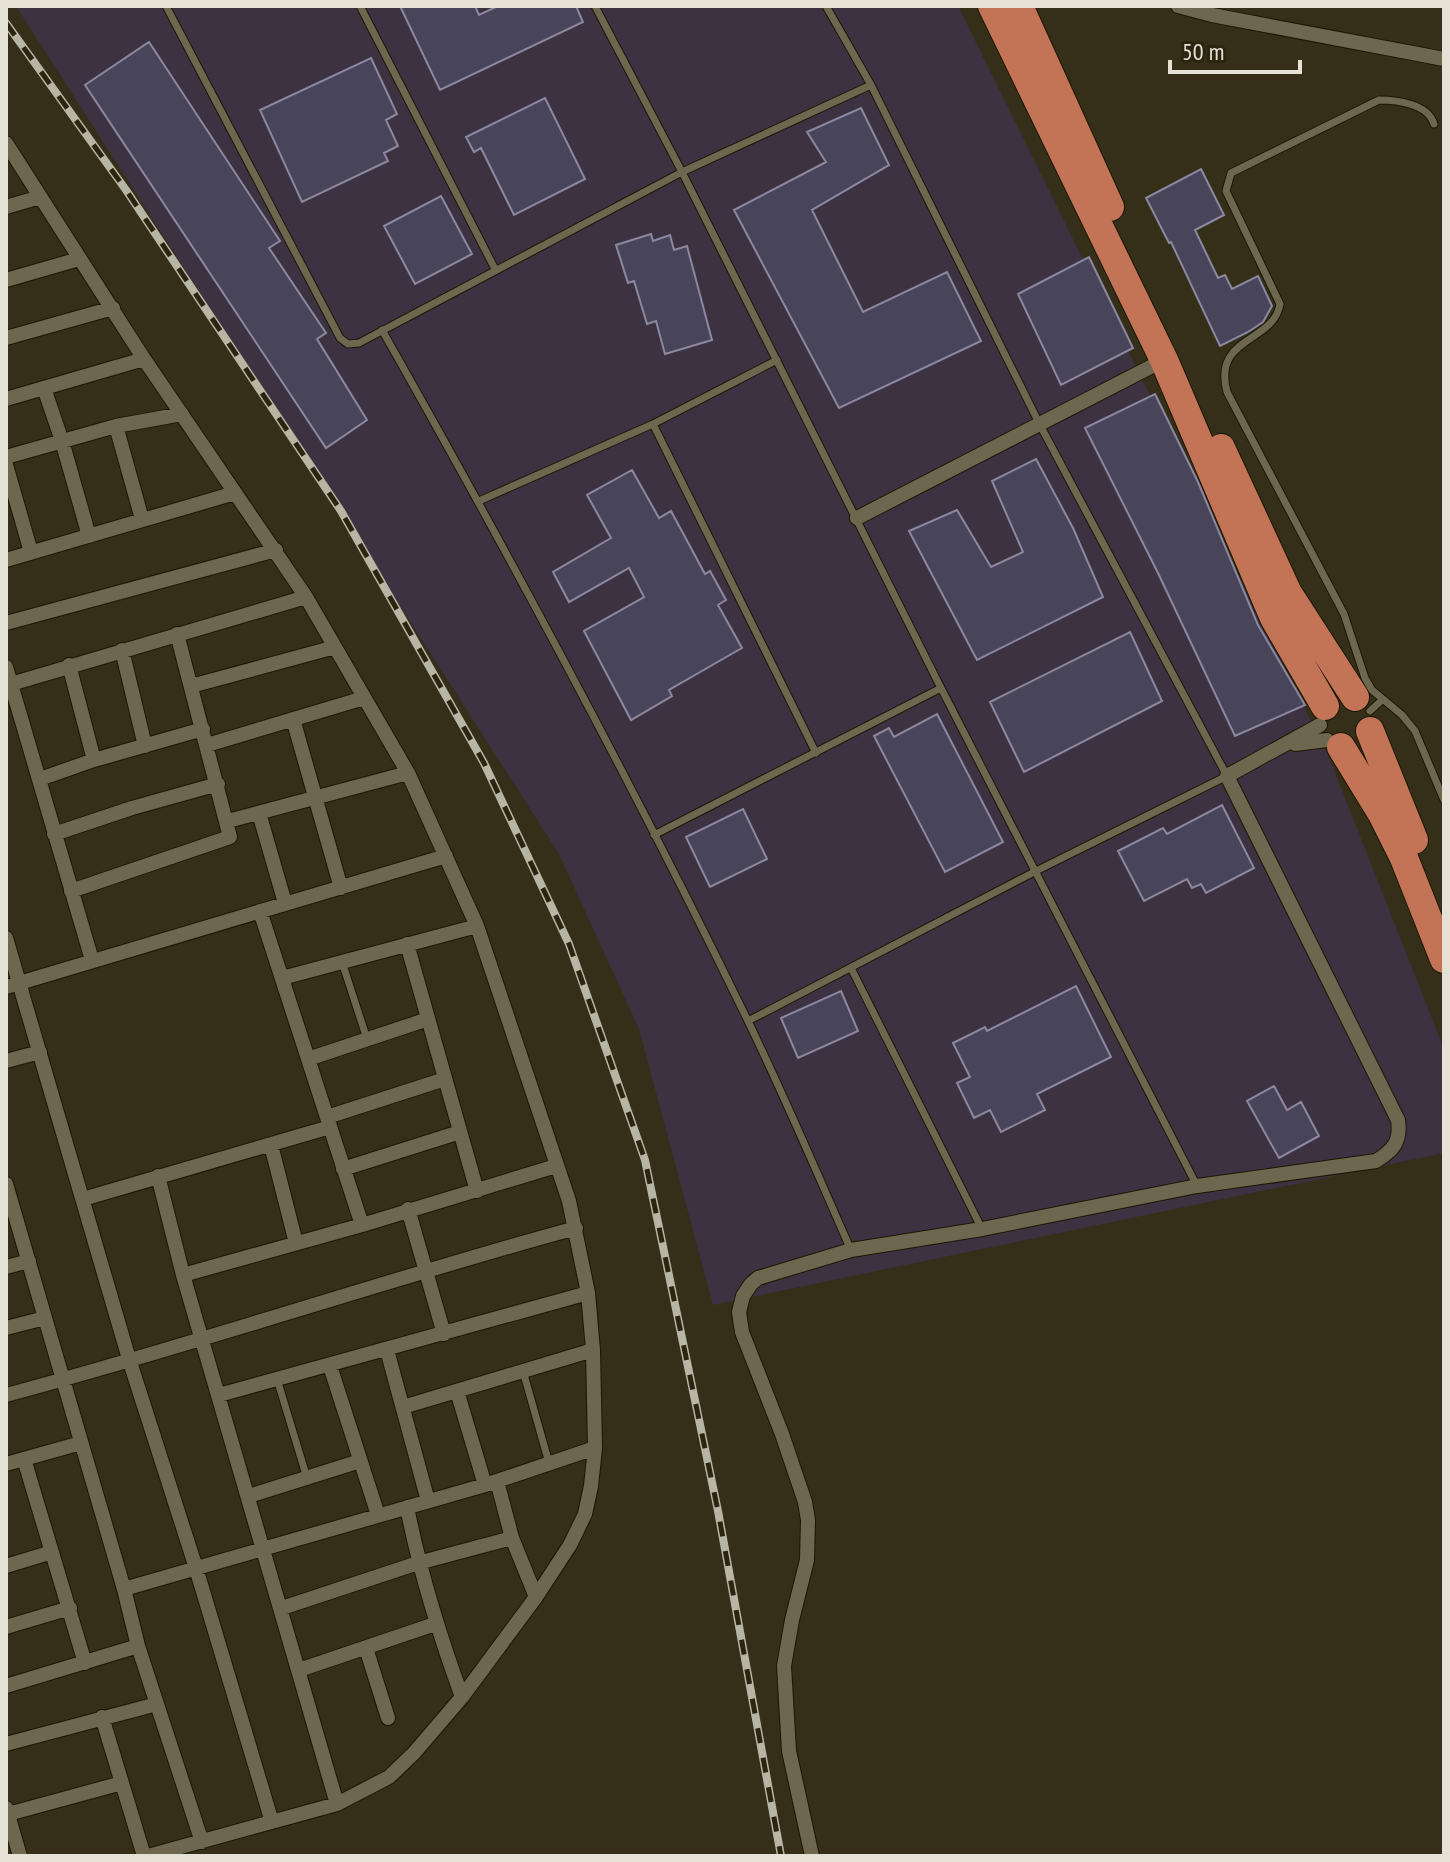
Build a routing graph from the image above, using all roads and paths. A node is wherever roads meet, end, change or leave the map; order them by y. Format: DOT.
graph roads {
  1 [pos="166,6"];
  2 [pos="360,6"];
  3 [pos="595,6"];
  4 [pos="826,6"];
  5 [pos="992,6"];
  6 [pos="1019,6"];
  7 [pos="1178,6"];
  8 [pos="1444,59"];
  9 [pos="871,85"];
  10 [pos="1434,124"];
  11 [pos="6,144"];
  12 [pos="682,172"];
  13 [pos="40,197"];
  14 [pos="6,207"];
  15 [pos="1103,212"];
  16 [pos="79,259"];
  17 [pos="495,269"];
  18 [pos="6,280"];
  19 [pos="113,308"];
  20 [pos="382,330"];
  21 [pos="6,338"];
  22 [pos="144,359"];
  23 [pos="777,360"];
  24 [pos="1164,360"];
  25 [pos="44,388"];
  26 [pos="6,399"];
  27 [pos="182,414"];
  28 [pos="653,424"];
  29 [pos="1040,425"];
  30 [pos="116,426"];
  31 [pos="62,441"];
  32 [pos="6,457"];
  33 [pos="6,465"];
  34 [pos="235,493"];
  35 [pos="479,501"];
  36 [pos="857,518"];
  37 [pos="142,519"];
  38 [pos="89,536"];
  39 [pos="276,550"];
  40 [pos="31,552"];
  41 [pos="6,560"];
  42 [pos="306,597"];
  43 [pos="6,623"];
  44 [pos="177,634"];
  45 [pos="335,647"];
  46 [pos="122,650"];
  47 [pos="69,665"];
  48 [pos="6,667"];
  49 [pos="11,684"];
  50 [pos="191,686"];
  51 [pos="941,688"];
  52 [pos="364,698"];
  53 [pos="1369,710"];
  54 [pos="293,719"];
  55 [pos="203,729"];
  56 [pos="1328,729"];
  57 [pos="207,745"];
  58 [pos="145,746"];
  59 [pos="816,753"];
  60 [pos="94,760"];
  61 [pos="408,773"];
  62 [pos="1227,776"];
  63 [pos="40,779"];
  64 [pos="218,784"];
  65 [pos="315,798"];
  66 [pos="1444,800"];
  67 [pos="259,813"];
  68 [pos="228,821"];
  69 [pos="54,834"];
  70 [pos="654,835"];
  71 [pos="446,856"];
  72 [pos="1036,871"];
  73 [pos="341,888"];
  74 [pos="71,891"];
  75 [pos="285,903"];
  76 [pos="260,911"];
  77 [pos="1444,911"];
  78 [pos="477,926"];
  79 [pos="6,938"];
  80 [pos="407,944"];
  81 [pos="1444,959"];
  82 [pos="92,960"];
  83 [pos="342,962"];
  84 [pos="851,968"];
  85 [pos="282,978"];
  86 [pos="13,985"];
  87 [pos="428,1019"];
  88 [pos="748,1021"];
  89 [pos="367,1039"];
  90 [pos="40,1052"];
  91 [pos="308,1059"];
  92 [pos="6,1061"];
  93 [pos="445,1079"];
  94 [pos="328,1122"];
  95 [pos="460,1132"];
  96 [pos="271,1145"];
  97 [pos="556,1166"];
  98 [pos="343,1169"];
  99 [pos="158,1176"];
  100 [pos="6,1184"];
  101 [pos="1197,1186"];
  102 [pos="477,1191"];
  103 [pos="83,1199"];
  104 [pos="408,1209"];
  105 [pos="362,1225"];
  106 [pos="576,1228"];
  107 [pos="982,1229"];
  108 [pos="296,1243"];
  109 [pos="851,1250"];
  110 [pos="29,1261"];
  111 [pos="6,1267"];
  112 [pos="424,1269"];
  113 [pos="183,1275"];
  114 [pos="588,1293"];
  115 [pos="45,1318"];
  116 [pos="6,1328"];
  117 [pos="444,1334"];
  118 [pos="203,1338"];
  119 [pos="387,1350"];
  120 [pos="593,1350"];
  121 [pos="129,1359"];
  122 [pos="330,1366"];
  123 [pos="523,1371"];
  124 [pos="64,1379"];
  125 [pos="277,1379"];
  126 [pos="457,1391"];
  127 [pos="6,1395"];
  128 [pos="219,1395"];
  129 [pos="403,1407"];
  130 [pos="81,1443"];
  131 [pos="595,1448"];
  132 [pos="24,1459"];
  133 [pos="360,1461"];
  134 [pos="549,1463"];
  135 [pos="6,1464"];
  136 [pos="307,1478"];
  137 [pos="491,1483"];
  138 [pos="249,1496"];
  139 [pos="428,1501"];
  140 [pos="407,1507"];
  141 [pos="378,1515"];
  142 [pos="512,1538"];
  143 [pos="264,1549"];
  144 [pos="52,1552"];
  145 [pos="418,1563"];
  146 [pos="6,1566"];
  147 [pos="196,1568"];
  148 [pos="124,1589"];
  149 [pos="536,1597"];
  150 [pos="70,1608"];
  151 [pos="282,1608"];
  152 [pos="435,1624"];
  153 [pos="6,1627"];
  154 [pos="138,1646"];
  155 [pos="366,1648"];
  156 [pos="85,1663"];
  157 [pos="299,1670"];
  158 [pos="6,1686"];
  159 [pos="462,1697"];
  160 [pos="157,1704"];
  161 [pos="102,1717"];
  162 [pos="388,1718"];
  163 [pos="6,1744"];
  164 [pos="122,1783"];
  165 [pos="337,1804"];
  166 [pos="7,1811"];
  167 [pos="272,1822"];
  168 [pos="202,1842"];
  169 [pos="20,1856"];
  170 [pos="146,1856"];
  171 [pos="812,1856"];
  1 -- 20 [label="lane"];
  2 -- 17 [label="lane"];
  3 -- 12 [label="lane"];
  4 -- 9 [label="lane"];
  5 -- 15 [label="highway"];
  6 -- 15 [label="highway"];
  7 -- 8 [label="street"];
  9 -- 12 [label="lane"];
  9 -- 29 [label="lane"];
  10 -- 53 [label="lane"];
  11 -- 13 [label="street"];
  12 -- 17 [label="lane"];
  12 -- 23 [label="lane"];
  13 -- 14 [label="street"];
  13 -- 16 [label="street"];
  15 -- 24 [label="highway"];
  15 -- 53 [label="highway"];
  16 -- 18 [label="street"];
  16 -- 19 [label="street"];
  17 -- 20 [label="lane"];
  19 -- 21 [label="street"];
  19 -- 22 [label="street"];
  20 -- 35 [label="lane"];
  22 -- 25 [label="street"];
  22 -- 27 [label="street"];
  23 -- 28 [label="lane"];
  23 -- 36 [label="lane"];
  24 -- 29 [label="street"];
  24 -- 56 [label="highway"];
  25 -- 26 [label="street"];
  25 -- 31 [label="street"];
  27 -- 30 [label="street"];
  27 -- 34 [label="street"];
  28 -- 35 [label="lane"];
  28 -- 59 [label="lane"];
  29 -- 36 [label="street"];
  29 -- 62 [label="lane"];
  30 -- 31 [label="street"];
  30 -- 37 [label="street"];
  31 -- 32 [label="street"];
  31 -- 38 [label="street"];
  33 -- 40 [label="street"];
  34 -- 37 [label="street"];
  34 -- 39 [label="street"];
  35 -- 70 [label="lane"];
  36 -- 51 [label="lane"];
  37 -- 38 [label="street"];
  38 -- 40 [label="street"];
  39 -- 42 [label="street"];
  39 -- 43 [label="street"];
  40 -- 41 [label="street"];
  42 -- 44 [label="street"];
  42 -- 45 [label="street"];
  44 -- 46 [label="street"];
  44 -- 50 [label="street"];
  45 -- 50 [label="street"];
  45 -- 52 [label="street"];
  46 -- 47 [label="street"];
  46 -- 58 [label="street"];
  47 -- 49 [label="street"];
  47 -- 60 [label="street"];
  48 -- 49 [label="street"];
  49 -- 63 [label="street"];
  50 -- 55 [label="street"];
  51 -- 59 [label="lane"];
  51 -- 72 [label="lane"];
  52 -- 54 [label="street"];
  52 -- 61 [label="street"];
  53 -- 56 [label="highway"];
  53 -- 56 [label="highway"];
  53 -- 66 [label="lane"];
  53 -- 77 [label="highway"];
  54 -- 57 [label="street"];
  54 -- 65 [label="street"];
  55 -- 57 [label="street"];
  55 -- 58 [label="street"];
  56 -- 62 [label="street"];
  56 -- 81 [label="highway"];
  57 -- 64 [label="street"];
  58 -- 60 [label="street"];
  59 -- 70 [label="lane"];
  60 -- 63 [label="street"];
  61 -- 65 [label="street"];
  61 -- 71 [label="street"];
  62 -- 72 [label="lane"];
  62 -- 101 [label="street"];
  63 -- 69 [label="street"];
  64 -- 68 [label="street"];
  64 -- 69 [label="street"];
  65 -- 67 [label="street"];
  65 -- 73 [label="street"];
  67 -- 68 [label="street"];
  67 -- 75 [label="street"];
  68 -- 74 [label="street"];
  69 -- 74 [label="street"];
  70 -- 88 [label="lane"];
  71 -- 73 [label="street"];
  71 -- 78 [label="street"];
  72 -- 84 [label="lane"];
  72 -- 101 [label="lane"];
  73 -- 75 [label="street"];
  74 -- 82 [label="street"];
  75 -- 76 [label="street"];
  76 -- 82 [label="street"];
  76 -- 85 [label="street"];
  78 -- 80 [label="street"];
  78 -- 97 [label="street"];
  79 -- 86 [label="street"];
  80 -- 83 [label="street"];
  80 -- 87 [label="street"];
  82 -- 86 [label="street"];
  83 -- 85 [label="street"];
  83 -- 89 [label="lane"];
  84 -- 88 [label="lane"];
  84 -- 107 [label="lane"];
  85 -- 91 [label="street"];
  86 -- 90 [label="street"];
  87 -- 89 [label="street"];
  87 -- 93 [label="street"];
  88 -- 109 [label="lane"];
  89 -- 91 [label="street"];
  90 -- 92 [label="street"];
  90 -- 103 [label="street"];
  91 -- 94 [label="street"];
  93 -- 94 [label="street"];
  93 -- 95 [label="street"];
  94 -- 96 [label="street"];
  94 -- 98 [label="street"];
  95 -- 98 [label="street"];
  95 -- 102 [label="street"];
  96 -- 99 [label="street"];
  96 -- 108 [label="street"];
  97 -- 102 [label="street"];
  97 -- 106 [label="street"];
  98 -- 105 [label="street"];
  99 -- 103 [label="street"];
  99 -- 113 [label="street"];
  100 -- 110 [label="street"];
  101 -- 107 [label="street"];
  102 -- 104 [label="street"];
  103 -- 121 [label="street"];
  104 -- 105 [label="street"];
  104 -- 112 [label="street"];
  105 -- 108 [label="street"];
  106 -- 112 [label="street"];
  106 -- 114 [label="street"];
  107 -- 109 [label="street"];
  108 -- 113 [label="street"];
  109 -- 171 [label="street"];
  110 -- 111 [label="street"];
  110 -- 115 [label="street"];
  112 -- 117 [label="street"];
  112 -- 118 [label="street"];
  113 -- 118 [label="street"];
  114 -- 117 [label="street"];
  114 -- 120 [label="street"];
  115 -- 116 [label="street"];
  115 -- 124 [label="street"];
  117 -- 119 [label="street"];
  118 -- 121 [label="street"];
  118 -- 128 [label="street"];
  119 -- 122 [label="street"];
  119 -- 129 [label="street"];
  120 -- 123 [label="street"];
  120 -- 131 [label="street"];
  121 -- 124 [label="street"];
  121 -- 147 [label="street"];
  122 -- 125 [label="street"];
  122 -- 133 [label="street"];
  123 -- 126 [label="street"];
  123 -- 134 [label="lane"];
  124 -- 127 [label="street"];
  124 -- 130 [label="street"];
  125 -- 128 [label="street"];
  125 -- 136 [label="lane"];
  126 -- 129 [label="street"];
  126 -- 137 [label="street"];
  128 -- 138 [label="street"];
  129 -- 139 [label="street"];
  130 -- 132 [label="street"];
  130 -- 148 [label="street"];
  131 -- 134 [label="street"];
  131 -- 149 [label="street"];
  132 -- 135 [label="street"];
  132 -- 144 [label="street"];
  133 -- 136 [label="street"];
  133 -- 141 [label="street"];
  134 -- 137 [label="street"];
  136 -- 138 [label="street"];
  137 -- 139 [label="street"];
  137 -- 142 [label="street"];
  138 -- 143 [label="street"];
  139 -- 140 [label="street"];
  140 -- 141 [label="street"];
  140 -- 145 [label="street"];
  141 -- 143 [label="street"];
  142 -- 145 [label="street"];
  142 -- 149 [label="street"];
  143 -- 147 [label="street"];
  143 -- 151 [label="street"];
  144 -- 146 [label="street"];
  144 -- 150 [label="street"];
  145 -- 151 [label="street"];
  145 -- 152 [label="street"];
  147 -- 148 [label="street"];
  147 -- 167 [label="street"];
  148 -- 154 [label="street"];
  149 -- 159 [label="street"];
  150 -- 153 [label="street"];
  150 -- 156 [label="street"];
  151 -- 157 [label="street"];
  152 -- 155 [label="street"];
  152 -- 159 [label="street"];
  154 -- 156 [label="street"];
  154 -- 160 [label="street"];
  155 -- 157 [label="street"];
  155 -- 162 [label="street"];
  156 -- 158 [label="street"];
  157 -- 165 [label="street"];
  159 -- 165 [label="street"];
  160 -- 161 [label="street"];
  160 -- 168 [label="street"];
  161 -- 163 [label="street"];
  161 -- 164 [label="street"];
  164 -- 166 [label="street"];
  164 -- 170 [label="street"];
  165 -- 167 [label="street"];
  166 -- 169 [label="street"];
  167 -- 168 [label="street"];
  168 -- 170 [label="street"];
}
